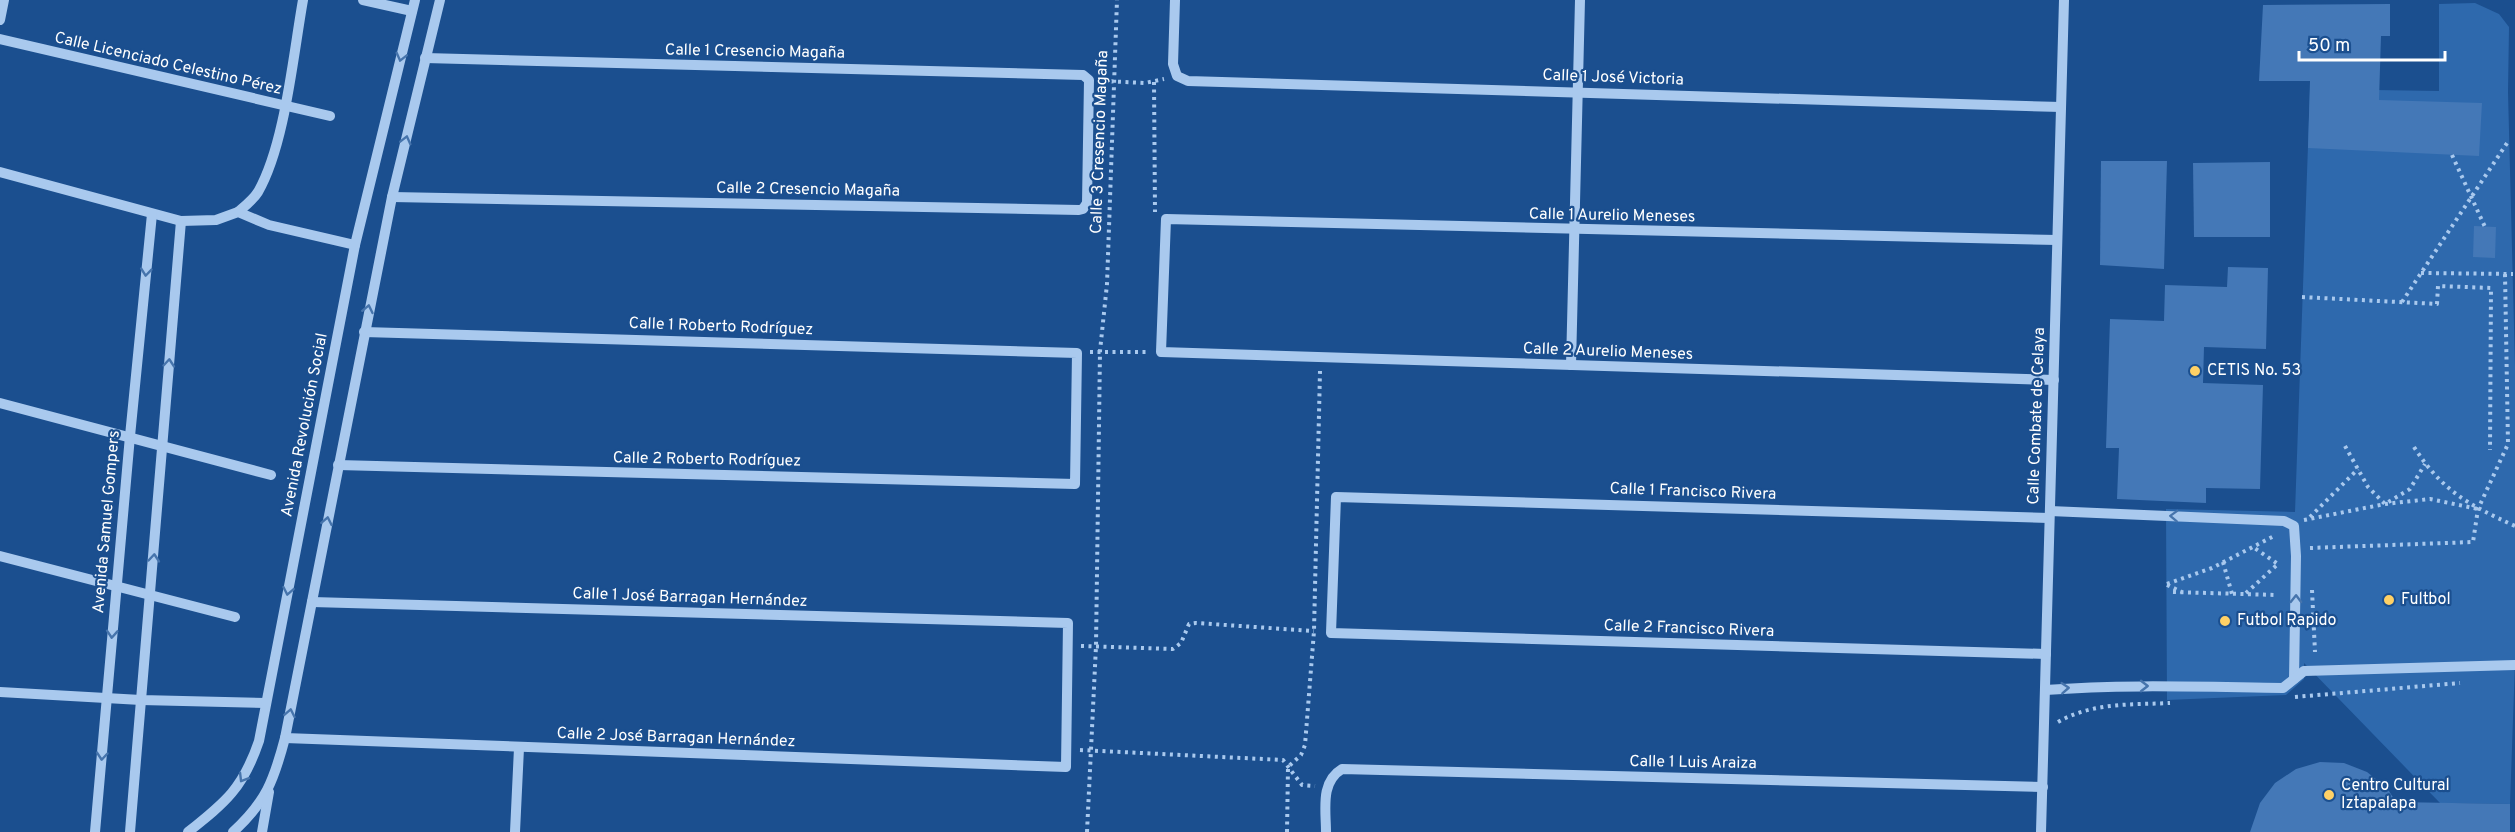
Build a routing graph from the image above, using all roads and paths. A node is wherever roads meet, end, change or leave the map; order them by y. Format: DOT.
graph roads {
  1 [pos="4,0"];
  2 [pos="303,0"];
  3 [pos="363,0"];
  4 [pos="440,0"];
  5 [pos="1117,0"];
  6 [pos="1175,0"];
  7 [pos="1580,0"];
  8 [pos="2064,0"];
  9 [pos="413,6"];
  10 [pos="0,20"];
  11 [pos="0,39"];
  12 [pos="425,58"];
  13 [pos="1177,76"];
  14 [pos="1086,77"];
  15 [pos="1154,81"];
  16 [pos="1114,82"];
  17 [pos="1578,92"];
  18 [pos="284,106"];
  19 [pos="2061,106"];
  20 [pos="330,116"];
  21 [pos="2509,140"];
  22 [pos="2452,155"];
  23 [pos="0,172"];
  24 [pos="392,197"];
  25 [pos="2471,197"];
  26 [pos="238,212"];
  27 [pos="152,214"];
  28 [pos="1166,219"];
  29 [pos="181,221"];
  30 [pos="2485,227"];
  31 [pos="1575,230"];
  32 [pos="2057,240"];
  33 [pos="355,245"];
  34 [pos="2421,273"];
  35 [pos="2505,274"];
  36 [pos="2513,274"];
  37 [pos="2302,297"];
  38 [pos="2402,302"];
  39 [pos="364,332"];
  40 [pos="1100,351"];
  41 [pos="1077,352"];
  42 [pos="1161,352"];
  43 [pos="1320,357"];
  44 [pos="1571,365"];
  45 [pos="2054,380"];
  46 [pos="0,403"];
  47 [pos="130,436"];
  48 [pos="163,446"];
  49 [pos="2345,446"];
  50 [pos="2414,447"];
  51 [pos="2490,450"];
  52 [pos="2425,464"];
  53 [pos="338,465"];
  54 [pos="2358,469"];
  55 [pos="271,475"];
  56 [pos="2385,504"];
  57 [pos="2478,509"];
  58 [pos="2050,515"];
  59 [pos="2308,519"];
  60 [pos="2294,526"];
  61 [pos="2515,526"];
  62 [pos="2253,547"];
  63 [pos="2310,548"];
  64 [pos="0,556"];
  65 [pos="2223,562"];
  66 [pos="116,586"];
  67 [pos="2173,592"];
  68 [pos="2183,592"];
  69 [pos="2232,594"];
  70 [pos="2246,594"];
  71 [pos="150,595"];
  72 [pos="2277,595"];
  73 [pos="312,602"];
  74 [pos="236,618"];
  75 [pos="1314,631"];
  76 [pos="1331,633"];
  77 [pos="1068,646"];
  78 [pos="1096,646"];
  79 [pos="2046,654"];
  80 [pos="2515,664"];
  81 [pos="2294,679"];
  82 [pos="2045,690"];
  83 [pos="0,692"];
  84 [pos="107,698"];
  85 [pos="141,700"];
  86 [pos="266,703"];
  87 [pos="285,738"];
  88 [pos="519,748"];
  89 [pos="1067,749"];
  90 [pos="1091,750"];
  91 [pos="1288,767"];
  92 [pos="2043,787"];
  93 [pos="1327,788"];
  94 [pos="269,789"];
  95 [pos="95,832"];
  96 [pos="130,832"];
  97 [pos="188,832"];
  98 [pos="233,832"];
  99 [pos="262,832"];
  100 [pos="515,832"];
  101 [pos="1087,832"];
  102 [pos="1287,832"];
  103 [pos="1326,832"];
  104 [pos="2041,832"];
  1 -- 10 [label="street"];
  2 -- 18 [label="street"];
  3 -- 9 [label="street"];
  4 -- 12 [label="street"];
  5 -- 16 [label="path, Calle 3 Cresencio Magaña"];
  6 -- 13 [label="street"];
  7 -- 17 [label="street"];
  8 -- 19 [label="street, Calle Combate de Celaya"];
  9 -- 33 [label="street, Avenida Revolución Social, one-way"];
  11 -- 18 [label="street, Calle Licenciado Celestino Pérez"];
  12 -- 14 [label="street, Calle 1 Cresencio Magaña"];
  24 -- 12 [label="street, one-way"];
  13 -- 15 [label="path"];
  13 -- 17 [label="street, Calle 1 José Victoria"];
  14 -- 16 [label="path"];
  14 -- 24 [label="street, Calle 2 Cresencio Magaña"];
  15 -- 16 [label="path"];
  15 -- 28 [label="path"];
  16 -- 40 [label="path, Calle 3 Cresencio Magaña"];
  17 -- 19 [label="street, Calle 1 José Victoria"];
  17 -- 31 [label="street"];
  18 -- 20 [label="street, Calle Licenciado Celestino Pérez"];
  18 -- 26 [label="street"];
  19 -- 32 [label="street, Calle Combate de Celaya"];
  21 -- 25 [label="path"];
  22 -- 25 [label="path"];
  23 -- 27 [label="street"];
  39 -- 24 [label="street, one-way"];
  25 -- 30 [label="path"];
  25 -- 34 [label="path"];
  26 -- 29 [label="street"];
  26 -- 33 [label="street"];
  27 -- 29 [label="street"];
  27 -- 47 [label="street, Avenida Samuel Gompers, one-way"];
  28 -- 31 [label="street, Calle 1 Aurelio Meneses"];
  28 -- 42 [label="street"];
  48 -- 29 [label="street, one-way"];
  31 -- 32 [label="street, Calle 1 Aurelio Meneses"];
  31 -- 44 [label="street"];
  32 -- 45 [label="street, Calle Combate de Celaya"];
  33 -- 86 [label="street, Avenida Revolución Social, one-way"];
  34 -- 35 [label="path"];
  34 -- 38 [label="path"];
  35 -- 36 [label="path"];
  35 -- 57 [label="path"];
  37 -- 38 [label="path"];
  38 -- 51 [label="path"];
  39 -- 41 [label="street, Calle 1 Roberto Rodríguez"];
  39 -- 53 [label="street"];
  40 -- 41 [label="path"];
  40 -- 42 [label="path"];
  40 -- 78 [label="path, Calle 3 Cresencio Magaña"];
  41 -- 53 [label="street, Calle 2 Roberto Rodríguez"];
  42 -- 43 [label="street, Calle 2 Aurelio Meneses"];
  43 -- 44 [label="street, Calle 2 Aurelio Meneses"];
  43 -- 75 [label="path"];
  44 -- 45 [label="street, Calle 2 Aurelio Meneses"];
  45 -- 58 [label="street, Calle Combate de Celaya"];
  46 -- 47 [label="street"];
  47 -- 48 [label="street"];
  47 -- 66 [label="street, Avenida Samuel Gompers"];
  48 -- 55 [label="street"];
  71 -- 48 [label="street, one-way"];
  49 -- 54 [label="path"];
  50 -- 52 [label="path"];
  52 -- 56 [label="path"];
  52 -- 57 [label="path"];
  73 -- 53 [label="street, one-way"];
  54 -- 56 [label="path"];
  54 -- 59 [label="path"];
  56 -- 57 [label="path"];
  56 -- 59 [label="path"];
  57 -- 61 [label="path"];
  57 -- 63 [label="path"];
  60 -- 58 [label="street, Calle 1 Francisco Rivera, one-way"];
  58 -- 76 [label="street, Calle 1 Francisco Rivera"];
  58 -- 79 [label="street, Calle Combate de Celaya"];
  59 -- 60 [label="path"];
  60 -- 62 [label="path"];
  81 -- 60 [label="street, one-way"];
  62 -- 65 [label="path"];
  62 -- 70 [label="path"];
  64 -- 66 [label="street"];
  65 -- 68 [label="path"];
  65 -- 69 [label="path"];
  66 -- 71 [label="street"];
  66 -- 84 [label="street, Avenida Samuel Gompers, one-way"];
  67 -- 68 [label="path"];
  68 -- 69 [label="path"];
  69 -- 70 [label="path"];
  70 -- 72 [label="path"];
  71 -- 74 [label="street"];
  71 -- 85 [label="street"];
  73 -- 77 [label="street, Calle 1 José Barragan Hernández"];
  87 -- 73 [label="street, one-way"];
  75 -- 76 [label="path"];
  75 -- 78 [label="path"];
  75 -- 91 [label="path"];
  76 -- 79 [label="street, Calle 2 Francisco Rivera"];
  77 -- 78 [label="path"];
  77 -- 89 [label="street"];
  78 -- 90 [label="path, Calle 3 Cresencio Magaña"];
  79 -- 82 [label="street, Calle Combate de Celaya"];
  80 -- 81 [label="street"];
  82 -- 81 [label="street, one-way"];
  82 -- 92 [label="street, Calle Combate de Celaya"];
  83 -- 84 [label="street"];
  84 -- 85 [label="street"];
  84 -- 95 [label="street, Avenida Samuel Gompers, one-way"];
  85 -- 86 [label="street"];
  85 -- 96 [label="street"];
  86 -- 97 [label="street, Avenida Revolución Social, one-way"];
  87 -- 88 [label="street, Calle 2 José Barragan Hernández"];
  87 -- 94 [label="street"];
  88 -- 89 [label="street, Calle 2 José Barragan Hernández"];
  88 -- 100 [label="street"];
  89 -- 90 [label="path"];
  90 -- 91 [label="path"];
  90 -- 101 [label="path, Calle 3 Cresencio Magaña"];
  91 -- 93 [label="path"];
  91 -- 102 [label="path"];
  92 -- 93 [label="street, Calle 1 Luis Araiza"];
  92 -- 104 [label="street, Calle Combate de Celaya"];
  93 -- 103 [label="street"];
  94 -- 98 [label="street"];
  94 -- 99 [label="street"];
}
